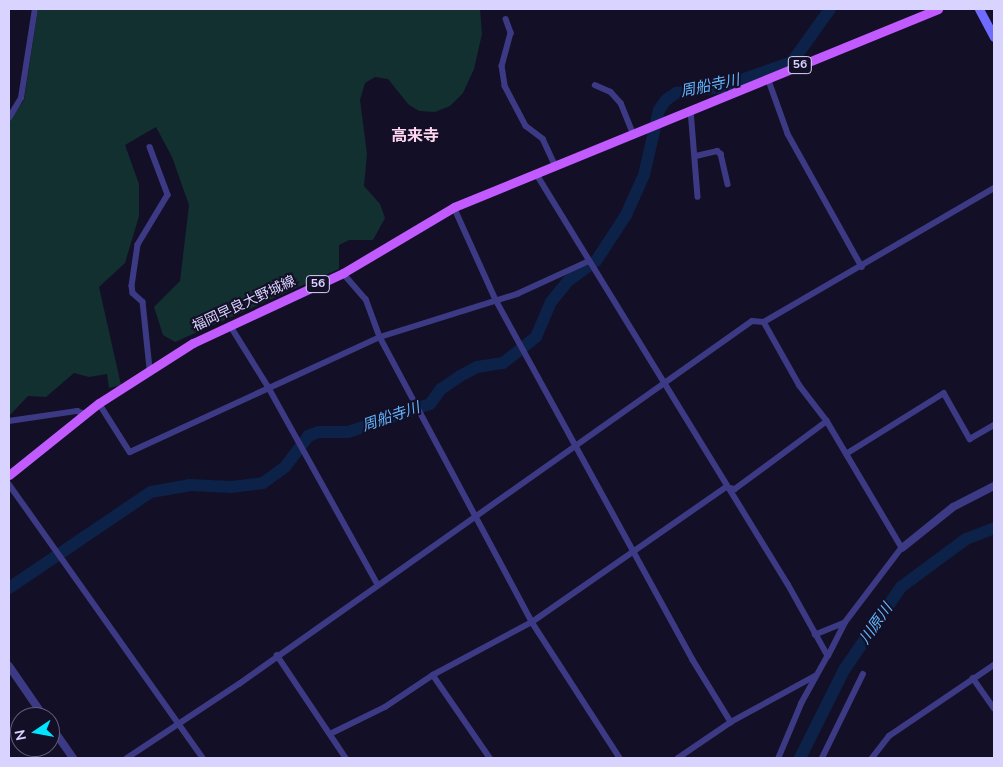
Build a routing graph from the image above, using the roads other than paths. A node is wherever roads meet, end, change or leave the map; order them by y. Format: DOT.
graph roads {
  1 [pos="35,9"];
  2 [pos="938,9"];
  3 [pos="979,9"];
  4 [pos="506,19"];
  5 [pos="994,37"];
  6 [pos="768,78"];
  7 [pos="595,85"];
  8 [pos="691,110"];
  9 [pos="9,118"];
  10 [pos="633,134"];
  11 [pos="150,147"];
  12 [pos="696,156"];
  13 [pos="555,165"];
  14 [pos="536,173"];
  15 [pos="728,184"];
  16 [pos="994,188"];
  17 [pos="698,197"];
  18 [pos="454,207"];
  19 [pos="589,261"];
  20 [pos="862,266"];
  21 [pos="343,273"];
  22 [pos="496,300"];
  23 [pos="764,322"];
  24 [pos="230,325"];
  25 [pos="380,337"];
  26 [pos="150,369"];
  27 [pos="662,383"];
  28 [pos="269,388"];
  29 [pos="99,403"];
  30 [pos="85,414"];
  31 [pos="9,421"];
  32 [pos="827,421"];
  33 [pos="994,425"];
  34 [pos="575,445"];
  35 [pos="846,454"];
  36 [pos="9,475"];
  37 [pos="9,484"];
  38 [pos="994,486"];
  39 [pos="726,487"];
  40 [pos="475,516"];
  41 [pos="902,548"];
  42 [pos="634,550"];
  43 [pos="378,585"];
  44 [pos="532,622"];
  45 [pos="845,623"];
  46 [pos="815,635"];
  47 [pos="277,655"];
  48 [pos="828,656"];
  49 [pos="994,665"];
  50 [pos="9,666"];
  51 [pos="433,674"];
  52 [pos="863,674"];
  53 [pos="816,676"];
  54 [pos="973,678"];
  55 [pos="37,707"];
  56 [pos="994,708"];
  57 [pos="731,722"];
  58 [pos="179,724"];
  59 [pos="330,734"];
  60 [pos="60,739"];
  61 [pos="73,758"];
  62 [pos="127,758"];
  63 [pos="203,758"];
  64 [pos="346,758"];
  65 [pos="490,758"];
  66 [pos="620,758"];
  67 [pos="678,758"];
  68 [pos="778,758"];
  69 [pos="822,758"];
  70 [pos="872,758"];
  1 -- 9 [label="street"];
  2 -- 6 [label="main road, 56"];
  3 -- 5 [label="main road"];
  4 -- 13 [label="street"];
  6 -- 8 [label="main road, 56"];
  6 -- 20 [label="street"];
  7 -- 10 [label="street"];
  8 -- 10 [label="main road, 福岡早良大野城線 / 56"];
  8 -- 12 [label="street"];
  10 -- 13 [label="main road, 福岡早良大野城線 / 56"];
  11 -- 26 [label="street"];
  12 -- 15 [label="street"];
  12 -- 17 [label="street"];
  13 -- 14 [label="main road, 福岡早良大野城線 / 56"];
  14 -- 18 [label="main road, 福岡早良大野城線 / 56"];
  14 -- 19 [label="street"];
  16 -- 20 [label="street"];
  18 -- 21 [label="main road, 福岡早良大野城線 / 56"];
  18 -- 22 [label="street"];
  19 -- 22 [label="street"];
  19 -- 27 [label="street"];
  20 -- 23 [label="street"];
  21 -- 24 [label="main road, 福岡早良大野城線 / 56"];
  21 -- 25 [label="street"];
  22 -- 25 [label="street"];
  22 -- 34 [label="street"];
  23 -- 27 [label="street"];
  23 -- 32 [label="street"];
  24 -- 26 [label="main road, 福岡早良大野城線 / 56"];
  24 -- 28 [label="street"];
  25 -- 28 [label="street"];
  25 -- 40 [label="street"];
  26 -- 29 [label="main road, 福岡早良大野城線 / 56"];
  27 -- 34 [label="street"];
  27 -- 39 [label="street"];
  28 -- 29 [label="street"];
  28 -- 43 [label="street"];
  29 -- 30 [label="main road, 福岡早良大野城線 / 56"];
  30 -- 31 [label="street"];
  30 -- 36 [label="main road, 福岡早良大野城線 / 56"];
  32 -- 35 [label="street"];
  32 -- 39 [label="street"];
  33 -- 35 [label="street"];
  34 -- 40 [label="street"];
  34 -- 42 [label="street"];
  35 -- 41 [label="street"];
  37 -- 58 [label="street"];
  38 -- 41 [label="street"];
  39 -- 42 [label="street"];
  39 -- 46 [label="street"];
  40 -- 43 [label="street"];
  40 -- 44 [label="street"];
  41 -- 45 [label="street"];
  42 -- 44 [label="street"];
  42 -- 57 [label="street"];
  43 -- 47 [label="street"];
  44 -- 51 [label="street"];
  44 -- 66 [label="street"];
  45 -- 46 [label="street"];
  45 -- 48 [label="street"];
  46 -- 48 [label="street"];
  47 -- 58 [label="street"];
  47 -- 59 [label="street"];
  48 -- 53 [label="street"];
  49 -- 54 [label="street"];
  50 -- 55 [label="street"];
  51 -- 59 [label="street"];
  51 -- 65 [label="street"];
  52 -- 69 [label="street"];
  53 -- 57 [label="street"];
  53 -- 68 [label="street"];
  54 -- 56 [label="street"];
  54 -- 70 [label="street"];
  57 -- 67 [label="street"];
  58 -- 62 [label="street"];
  58 -- 63 [label="street"];
  59 -- 64 [label="street"];
  60 -- 61 [label="street"];
}
